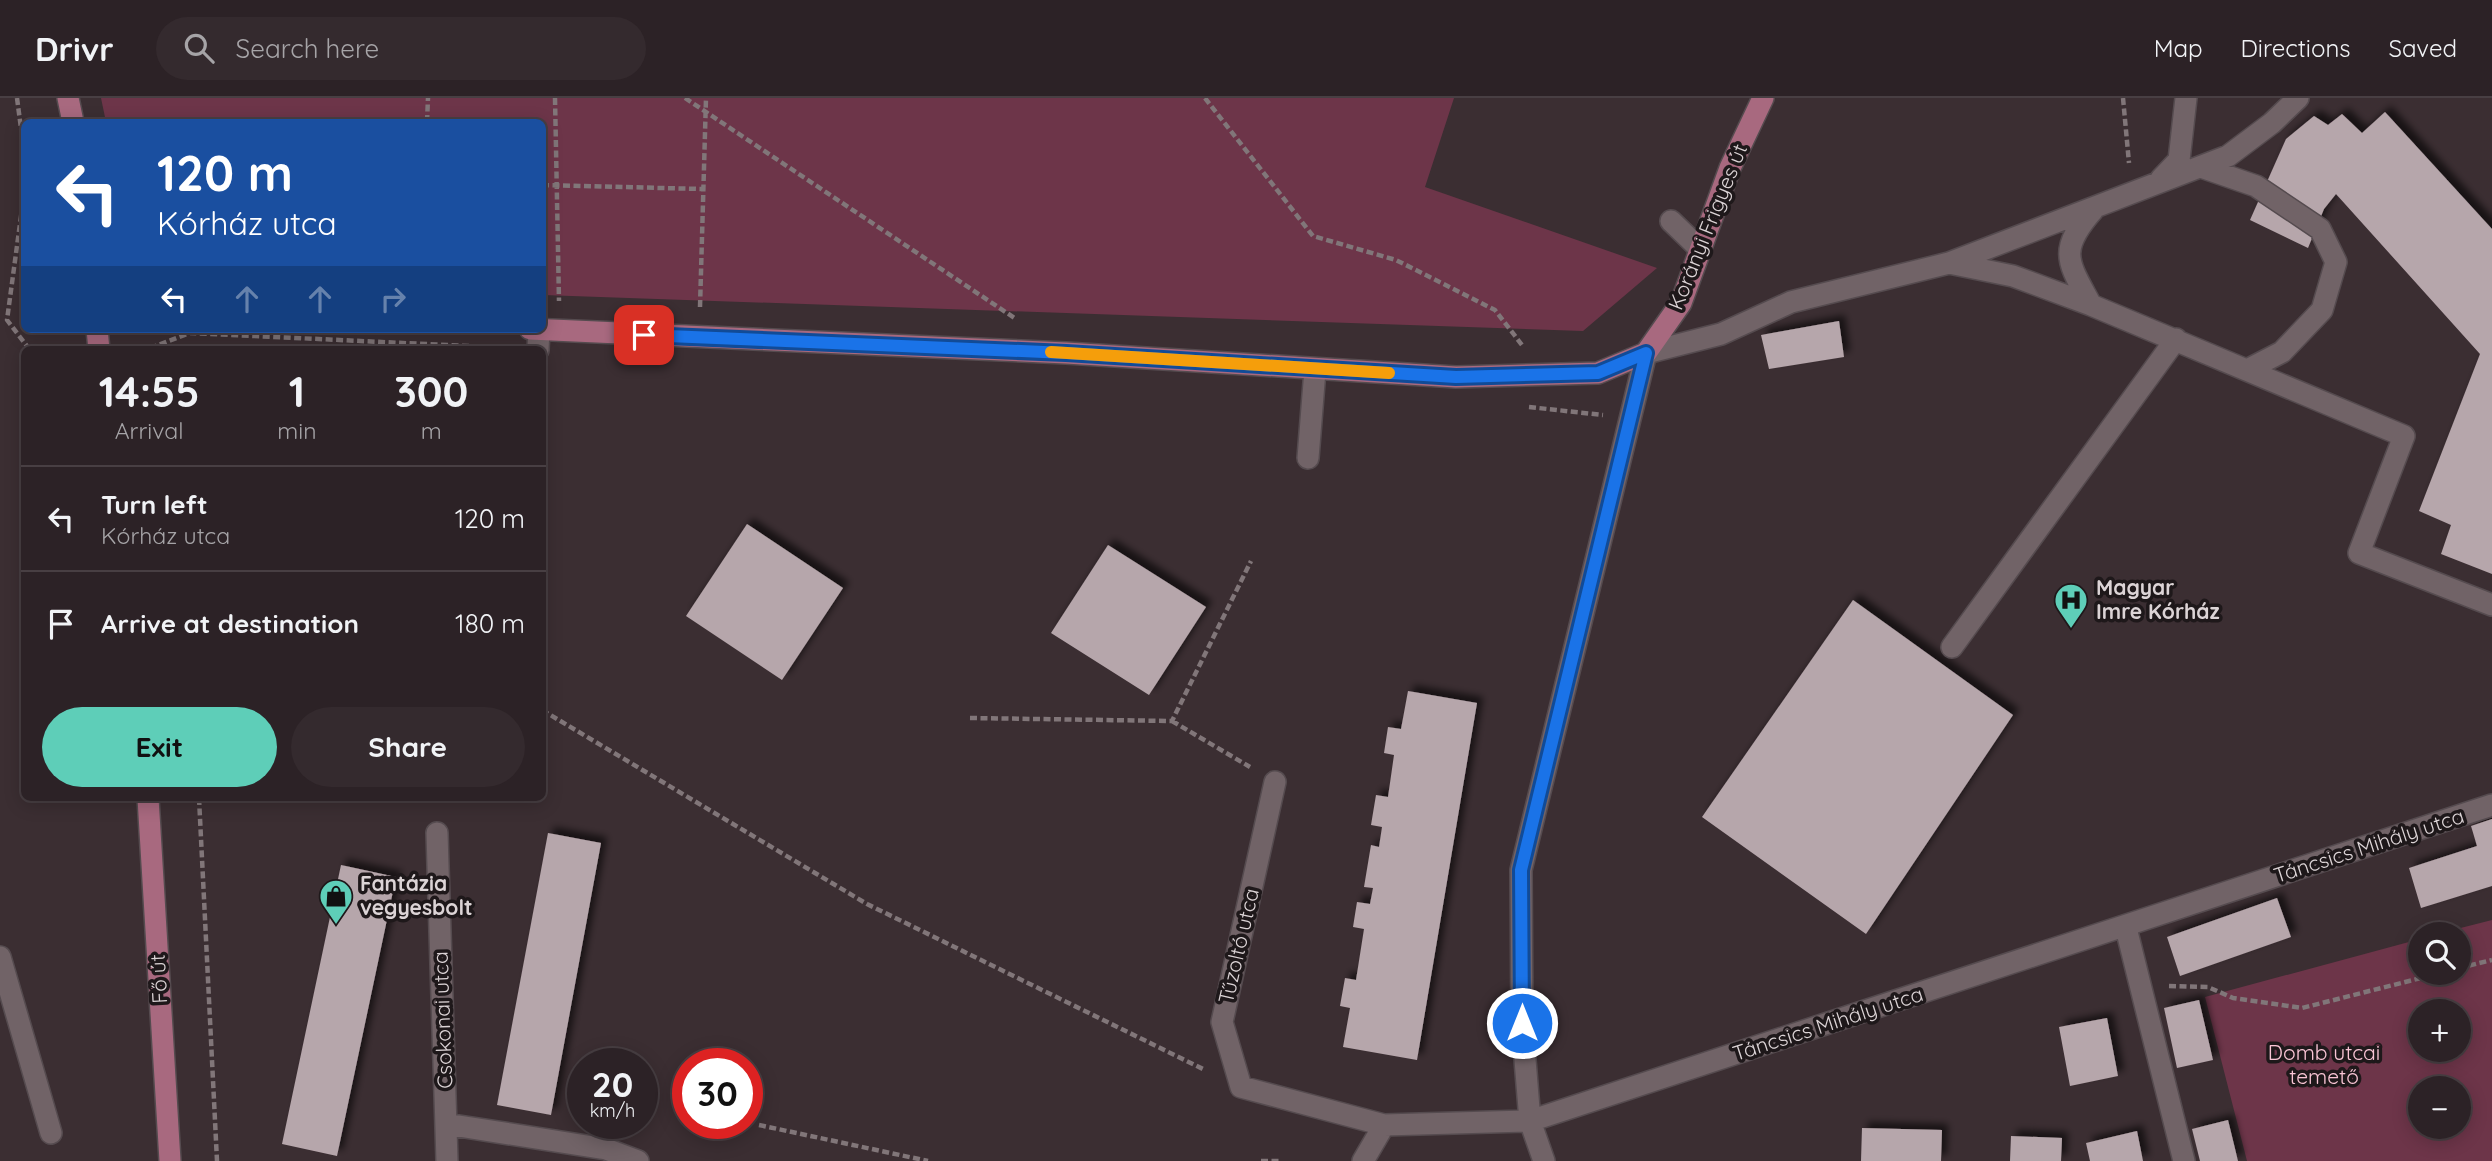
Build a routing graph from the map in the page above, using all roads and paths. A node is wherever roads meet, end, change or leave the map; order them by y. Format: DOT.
graph roads {
  1 [pos="17,98"];
  2 [pos="68,98"];
  3 [pos="428,98"];
  4 [pos="555,98"];
  5 [pos="685,98"];
  6 [pos="706,98"];
  7 [pos="1205,98"];
  8 [pos="1763,98"];
  9 [pos="2123,98"];
  10 [pos="2186,98"];
  11 [pos="2298,98"];
  12 [pos="707,114"];
  13 [pos="72,119"];
  14 [pos="427,119"];
  15 [pos="21,128"];
  16 [pos="2201,167"];
  17 [pos="2156,184"];
  18 [pos="546,185"];
  19 [pos="557,185"];
  20 [pos="702,189"];
  21 [pos="2132,193"];
  22 [pos="2097,206"];
  23 [pos="21,216"];
  24 [pos="1671,220"];
  25 [pos="1700,249"];
  26 [pos="1949,263"];
  27 [pos="2091,305"];
  28 [pos="1019,322"];
  29 [pos="550,330"];
  30 [pos="190,333"];
  31 [pos="190,333"];
  32 [pos="699,337"];
  33 [pos="2176,339"];
  34 [pos="27,346"];
  35 [pos="158,346"];
  36 [pos="456,346"];
  37 [pos="540,346"];
  38 [pos="1646,353"];
  39 [pos="2249,369"];
  40 [pos="1315,370"];
  41 [pos="1544,373"];
  42 [pos="1308,458"];
  43 [pos="1251,561"];
  44 [pos="2492,605"];
  45 [pos="1952,647"];
  46 [pos="546,712"];
  47 [pos="970,718"];
  48 [pos="1172,721"];
  49 [pos="1275,782"];
  50 [pos="148,801"];
  51 [pos="199,801"];
  52 [pos="2492,806"];
  53 [pos="437,833"];
  54 [pos="2126,928"];
  55 [pos="2492,960"];
  56 [pos="2471,965"];
  57 [pos="1,966"];
  58 [pos="2408,982"];
  59 [pos="2140,985"];
  60 [pos="1241,1087"];
  61 [pos="1530,1121"];
  62 [pos="446,1124"];
  63 [pos="1384,1125"];
  64 [pos="763,1126"];
  65 [pos="51,1133"];
  66 [pos="170,1161"];
  67 [pos="217,1161"];
  68 [pos="447,1161"];
  69 [pos="638,1161"];
  70 [pos="928,1161"];
  71 [pos="1261,1161"];
  72 [pos="1282,1161"];
  73 [pos="1363,1161"];
  74 [pos="1544,1161"];
  75 [pos="2184,1161"];
  1 -- 15 [label="path"];
  2 -- 13 [label="main road"];
  3 -- 14 [label="path"];
  4 -- 19 [label="path"];
  5 -- 12 [label="path"];
  6 -- 12 [label="path"];
  7 -- 41 [label="path"];
  8 -- 25 [label="main road, Korányi Frigyes út"];
  9 -- 21 [label="path"];
  10 -- 17 [label="street"];
  11 -- 16 [label="street"];
  12 -- 20 [label="path"];
  12 -- 28 [label="path"];
  16 -- 17 [label="street"];
  16 -- 39 [label="street"];
  17 -- 21 [label="street"];
  18 -- 19 [label="path"];
  19 -- 20 [label="path"];
  19 -- 29 [label="path"];
  20 -- 32 [label="path"];
  21 -- 22 [label="street"];
  22 -- 26 [label="street"];
  22 -- 27 [label="street"];
  23 -- 34 [label="path"];
  24 -- 25 [label="street"];
  25 -- 38 [label="main road, Korányi Frigyes út"];
  26 -- 27 [label="street"];
  26 -- 38 [label="street"];
  27 -- 33 [label="street"];
  29 -- 32 [label="main road"];
  29 -- 37 [label="street"];
  30 -- 35 [label="path"];
  31 -- 36 [label="path"];
  32 -- 40 [label="main road"];
  33 -- 39 [label="street"];
  33 -- 45 [label="street"];
  38 -- 41 [label="main road"];
  38 -- 61 [label="street"];
  39 -- 44 [label="street"];
  40 -- 41 [label="main road"];
  40 -- 42 [label="street"];
  43 -- 48 [label="path"];
  46 -- 60 [label="path"];
  47 -- 48 [label="path"];
  48 -- 49 [label="path"];
  49 -- 60 [label="street, Tűzoltó utca"];
  50 -- 66 [label="main road, Fő út"];
  51 -- 67 [label="path"];
  52 -- 54 [label="street, Táncsics Mihály utca"];
  53 -- 62 [label="street, Csokonai utca"];
  54 -- 59 [label="street"];
  54 -- 61 [label="street, Táncsics Mihály utca"];
  55 -- 56 [label="path"];
  57 -- 65 [label="street"];
  58 -- 59 [label="path"];
  59 -- 75 [label="street"];
  60 -- 63 [label="street"];
  61 -- 63 [label="street, Táncsics Mihály utca"];
  61 -- 74 [label="street"];
  62 -- 68 [label="street, Csokonai utca"];
  62 -- 69 [label="street"];
  63 -- 73 [label="street"];
  64 -- 70 [label="path"];
  71 -- 72 [label="path"];
}
